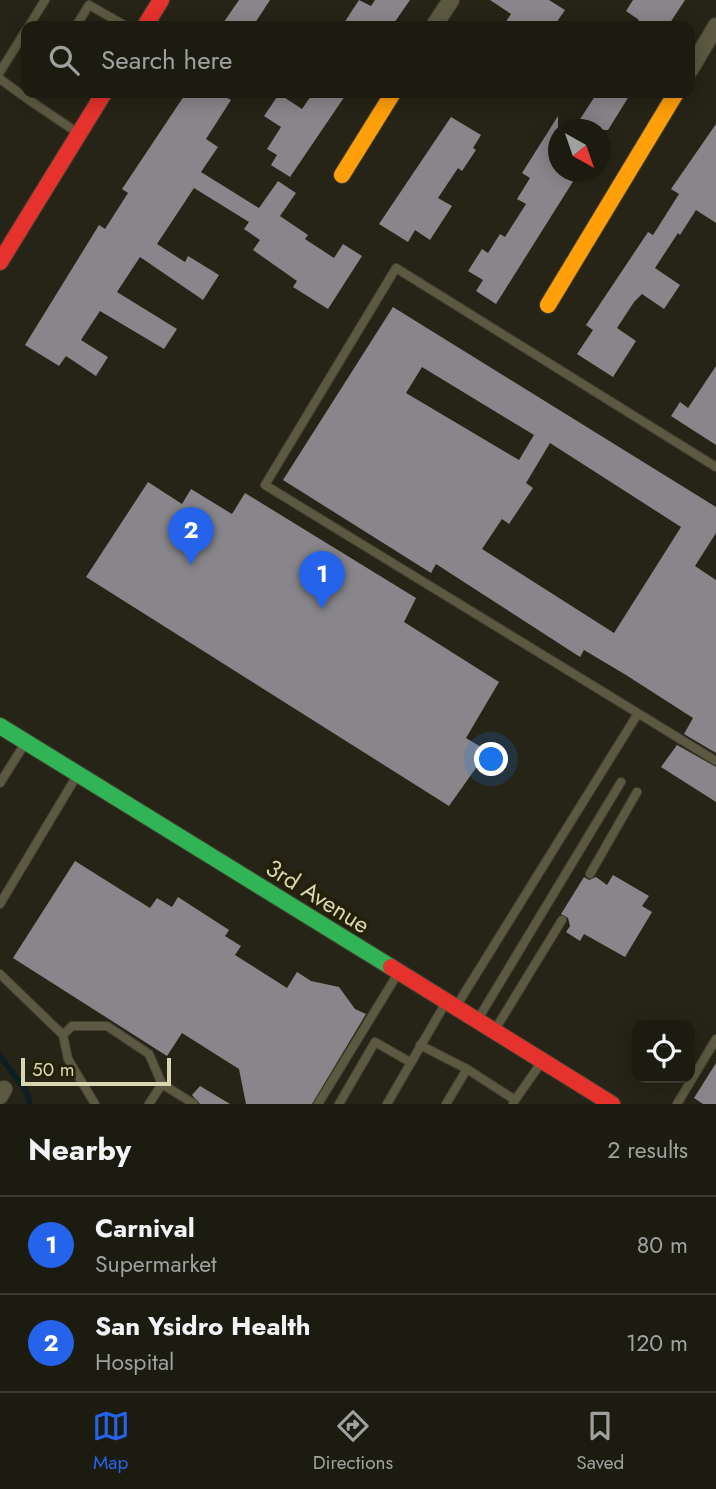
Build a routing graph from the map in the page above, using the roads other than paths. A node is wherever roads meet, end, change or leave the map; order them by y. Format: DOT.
graph roads {
  1 [pos="45,0"];
  2 [pos="161,0"];
  3 [pos="451,0"];
  4 [pos="85,3"];
  5 [pos="32,21"];
  6 [pos="78,21"];
  7 [pos="117,21"];
  8 [pos="148,21"];
  9 [pos="438,21"];
  10 [pos="716,26"];
  11 [pos="21,38"];
  12 [pos="695,62"];
  13 [pos="0,72"];
  14 [pos="0,79"];
  15 [pos="21,90"];
  16 [pos="35,98"];
  17 [pos="101,98"];
  18 [pos="390,98"];
  19 [pos="673,98"];
  20 [pos="79,133"];
  21 [pos="342,175"];
  22 [pos="0,262"];
  23 [pos="548,305"];
  24 [pos="716,467"];
  25 [pos="637,715"];
  26 [pos="0,726"];
  27 [pos="26,742"];
  28 [pos="716,761"];
  29 [pos="78,774"];
  30 [pos="621,782"];
  31 [pos="0,783"];
  32 [pos="637,792"];
  33 [pos="590,874"];
  34 [pos="0,904"];
  35 [pos="562,920"];
  36 [pos="398,972"];
  37 [pos="0,974"];
  38 [pos="451,1005"];
  39 [pos="477,1021"];
  40 [pos="494,1031"];
  41 [pos="63,1035"];
  42 [pos="716,1039"];
  43 [pos="420,1045"];
  44 [pos="542,1061"];
  45 [pos="410,1062"];
  46 [pos="467,1069"];
  47 [pos="162,1084"];
  48 [pos="592,1099"];
  49 [pos="514,1102"];
  50 [pos="95,1104"];
  51 [pos="149,1104"];
  52 [pos="194,1104"];
  53 [pos="318,1104"];
  54 [pos="339,1104"];
  55 [pos="387,1104"];
  56 [pos="446,1104"];
  57 [pos="612,1104"];
  58 [pos="677,1104"];
  1 -- 5 [label="lane"];
  2 -- 8 [label="main road"];
  3 -- 9 [label="street"];
  4 -- 6 [label="lane"];
  4 -- 7 [label="lane"];
  10 -- 12 [label="street"];
  11 -- 13 [label="lane"];
  14 -- 15 [label="lane"];
  16 -- 20 [label="lane"];
  17 -- 20 [label="main road"];
  18 -- 21 [label="main road"];
  19 -- 23 [label="main road"];
  20 -- 22 [label="main road"];
  24 -- 25 [label="lane"];
  25 -- 28 [label="lane"];
  25 -- 38 [label="lane"];
  26 -- 27 [label="main road, 3rd Avenue"];
  27 -- 29 [label="main road, 3rd Avenue"];
  27 -- 31 [label="lane"];
  29 -- 34 [label="lane"];
  29 -- 36 [label="main road, 3rd Avenue"];
  30 -- 39 [label="lane"];
  32 -- 33 [label="lane"];
  35 -- 40 [label="lane"];
  36 -- 38 [label="main road, 3rd Avenue"];
  36 -- 53 [label="lane"];
  37 -- 41 [label="lane"];
  38 -- 39 [label="main road, 3rd Avenue"];
  38 -- 43 [label="lane"];
  39 -- 40 [label="main road, 3rd Avenue"];
  40 -- 44 [label="main road, 3rd Avenue"];
  41 -- 47 [label="lane"];
  41 -- 50 [label="lane"];
  42 -- 58 [label="lane"];
  43 -- 45 [label="lane"];
  43 -- 46 [label="lane"];
  44 -- 48 [label="main road, 3rd Avenue"];
  44 -- 49 [label="lane"];
  45 -- 54 [label="lane"];
  45 -- 55 [label="lane"];
  46 -- 49 [label="lane"];
  46 -- 56 [label="lane"];
  47 -- 51 [label="lane"];
  47 -- 52 [label="lane"];
  48 -- 57 [label="main road, 3rd Avenue"];
}
